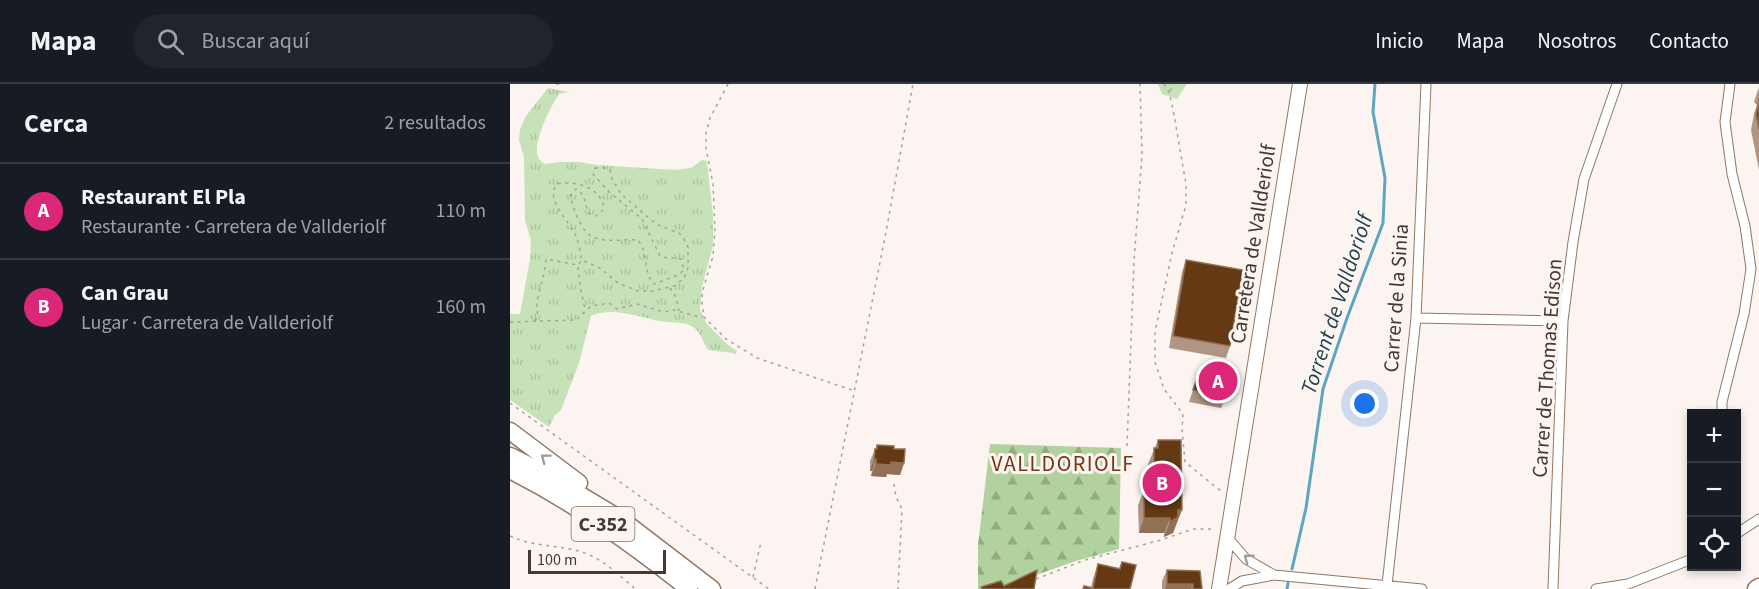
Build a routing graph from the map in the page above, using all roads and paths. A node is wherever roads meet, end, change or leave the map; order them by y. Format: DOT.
graph roads {
  1 [pos="556,84"];
  2 [pos="562,84"];
  3 [pos="728,84"];
  4 [pos="913,84"];
  5 [pos="1140,84"];
  6 [pos="1164,84"];
  7 [pos="1174,84"];
  8 [pos="1300,84"];
  9 [pos="1426,84"];
  10 [pos="1617,84"];
  11 [pos="1730,84"];
  12 [pos="1169,92"];
  13 [pos="582,260"];
  14 [pos="578,265"];
  15 [pos="669,287"];
  16 [pos="586,310"];
  17 [pos="679,312"];
  18 [pos="704,316"];
  19 [pos="1416,318"];
  20 [pos="1563,321"];
  21 [pos="510,322"];
  22 [pos="535,322"];
  23 [pos="855,391"];
  24 [pos="510,403"];
  25 [pos="1722,409"];
  26 [pos="510,431"];
  27 [pos="1127,446"];
  28 [pos="510,456"];
  29 [pos="510,470"];
  30 [pos="894,484"];
  31 [pos="1234,503"];
  32 [pos="1759,519"];
  33 [pos="622,520"];
  34 [pos="1741,531"];
  35 [pos="1228,533"];
  36 [pos="510,536"];
  37 [pos="761,542"];
  38 [pos="1687,561"];
  39 [pos="1274,574"];
  40 [pos="752,578"];
  41 [pos="1030,581"];
  42 [pos="1387,585"];
  43 [pos="635,589"];
  44 [pos="689,589"];
  45 [pos="712,589"];
  46 [pos="769,589"];
  47 [pos="815,589"];
  48 [pos="898,589"];
  49 [pos="1219,589"];
  50 [pos="1229,589"];
  51 [pos="1422,589"];
  52 [pos="1553,589"];
  53 [pos="1596,589"];
  1 -- 2 [label="path"];
  3 -- 18 [label="path"];
  4 -- 23 [label="path"];
  5 -- 27 [label="path"];
  6 -- 12 [label="path"];
  7 -- 12 [label="path"];
  8 -- 31 [label="street, Carretera de Vallderiolf"];
  9 -- 19 [label="street, Carrer de la Sinia"];
  10 -- 20 [label="street, Carrer de Thomas Edison"];
  11 -- 25 [label="street"];
  12 -- 31 [label="path"];
  13 -- 14 [label="path"];
  13 -- 15 [label="path"];
  13 -- 15 [label="path"];
  14 -- 16 [label="path"];
  14 -- 22 [label="path"];
  15 -- 17 [label="path"];
  16 -- 17 [label="path"];
  16 -- 22 [label="path"];
  17 -- 18 [label="path"];
  18 -- 23 [label="path"];
  19 -- 20 [label="street"];
  19 -- 42 [label="street, Carrer de la Sinia"];
  20 -- 52 [label="street, Carrer de Thomas Edison"];
  21 -- 22 [label="path"];
  23 -- 47 [label="path"];
  24 -- 40 [label="path"];
  33 -- 26 [label="highway, one-way"];
  28 -- 33 [label="highway, C-352"];
  29 -- 44 [label="highway, C-352"];
  30 -- 48 [label="path"];
  31 -- 35 [label="street, Carretera de Vallderiolf"];
  32 -- 34 [label="street"];
  33 -- 45 [label="highway, C-352"];
  39 -- 35 [label="street, one-way"];
  35 -- 41 [label="path"];
  35 -- 49 [label="street, Carretera de Vallderiolf"];
  36 -- 43 [label="path"];
  37 -- 40 [label="path"];
  38 -- 53 [label="street"];
  39 -- 42 [label="street"];
  39 -- 50 [label="street"];
  40 -- 46 [label="path"];
  42 -- 51 [label="street"];
}
